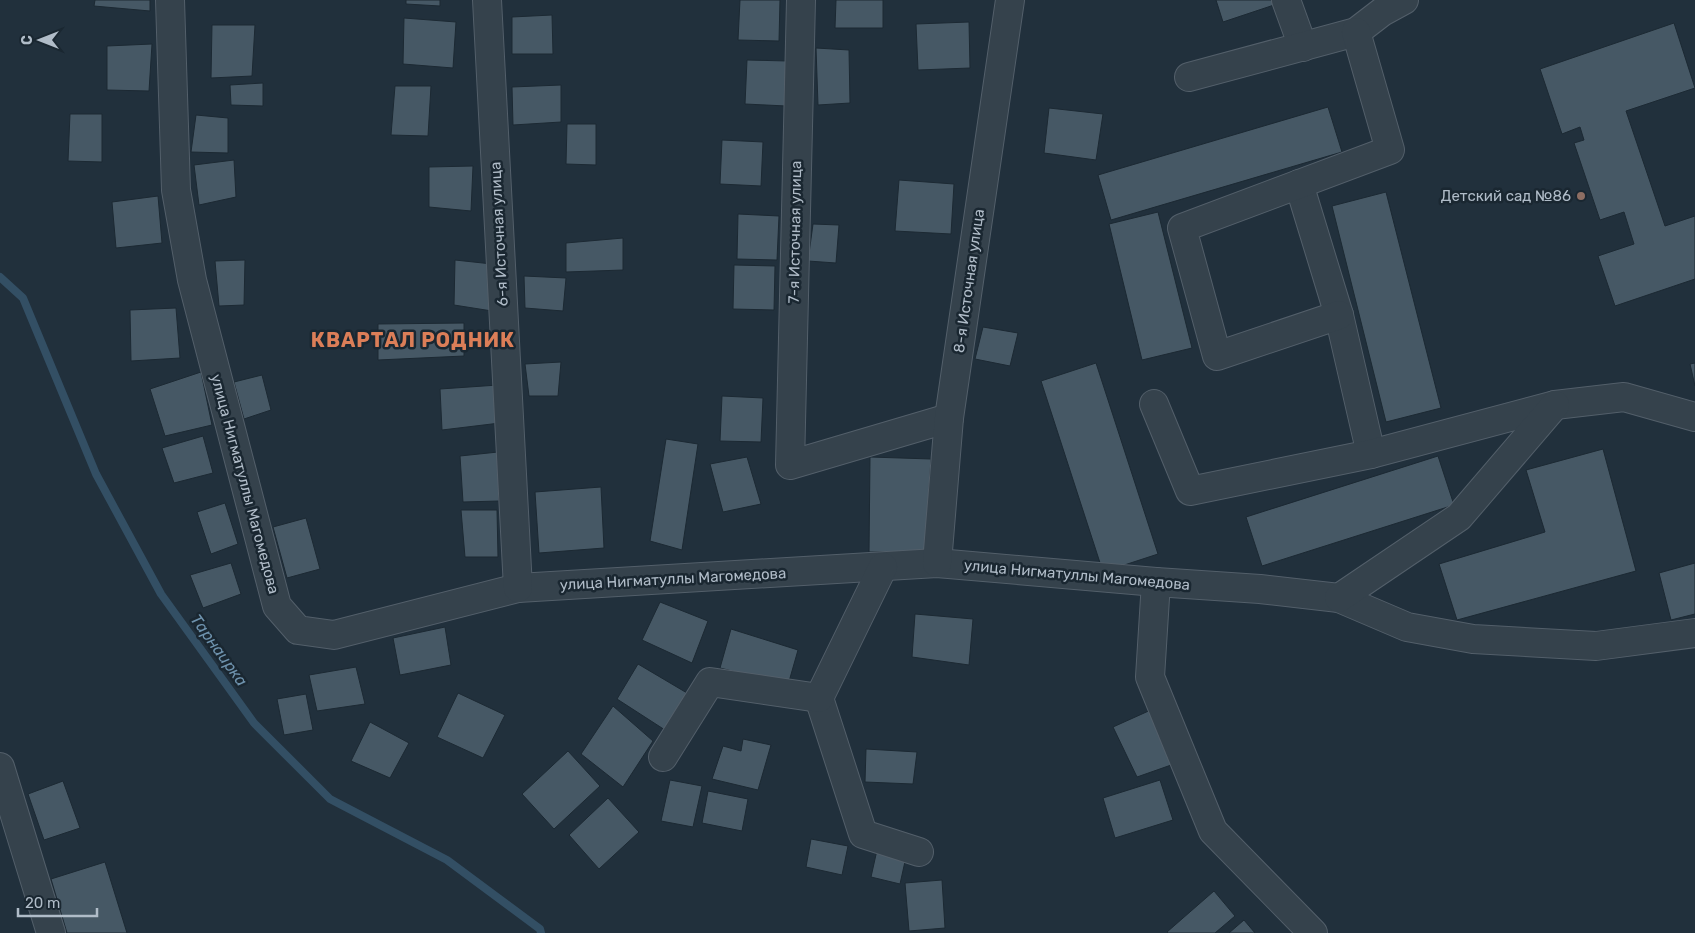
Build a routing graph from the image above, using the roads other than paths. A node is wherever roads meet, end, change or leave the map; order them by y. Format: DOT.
graph roads {
  1 [pos="170,0"];
  2 [pos="488,0"];
  3 [pos="801,0"];
  4 [pos="1010,0"];
  5 [pos="1286,0"];
  6 [pos="1404,0"];
  7 [pos="1356,32"];
  8 [pos="1302,47"];
  9 [pos="1189,77"];
  10 [pos="1300,184"];
  11 [pos="1339,315"];
  12 [pos="1154,404"];
  13 [pos="1555,405"];
  14 [pos="1695,417"];
  15 [pos="950,418"];
  16 [pos="1371,454"];
  17 [pos="937,563"];
  18 [pos="883,567"];
  19 [pos="1156,582"];
  20 [pos="518,588"];
  21 [pos="1339,598"];
  22 [pos="1695,633"];
  23 [pos="819,698"];
  24 [pos="663,758"];
  25 [pos="0,767"];
  26 [pos="919,852"];
  27 [pos="51,933"];
  28 [pos="1313,933"];
  1 -- 20 [label="street, улица Нигматуллы Магомедова"];
  2 -- 20 [label="street, 6-я Источная улица"];
  3 -- 15 [label="street, 7-я Источная улица"];
  4 -- 15 [label="street, 8-я Источная улица"];
  5 -- 8 [label="street"];
  6 -- 7 [label="street"];
  7 -- 8 [label="street"];
  7 -- 10 [label="street"];
  8 -- 9 [label="street"];
  10 -- 11 [label="street"];
  10 -- 11 [label="street"];
  11 -- 16 [label="street"];
  12 -- 16 [label="street"];
  13 -- 14 [label="street"];
  13 -- 16 [label="street"];
  13 -- 21 [label="street"];
  15 -- 17 [label="street, 8-я Источная улица"];
  17 -- 18 [label="street, улица Нигматуллы Магомедова"];
  17 -- 19 [label="street, улица Нигматуллы Магомедова"];
  18 -- 20 [label="street, улица Нигматуллы Магомедова"];
  18 -- 23 [label="street"];
  19 -- 21 [label="street, улица Нигматуллы Магомедова"];
  19 -- 28 [label="street"];
  21 -- 22 [label="street, улица Нигматуллы Магомедова"];
  23 -- 24 [label="street"];
  23 -- 26 [label="street"];
  25 -- 27 [label="street"];
}
